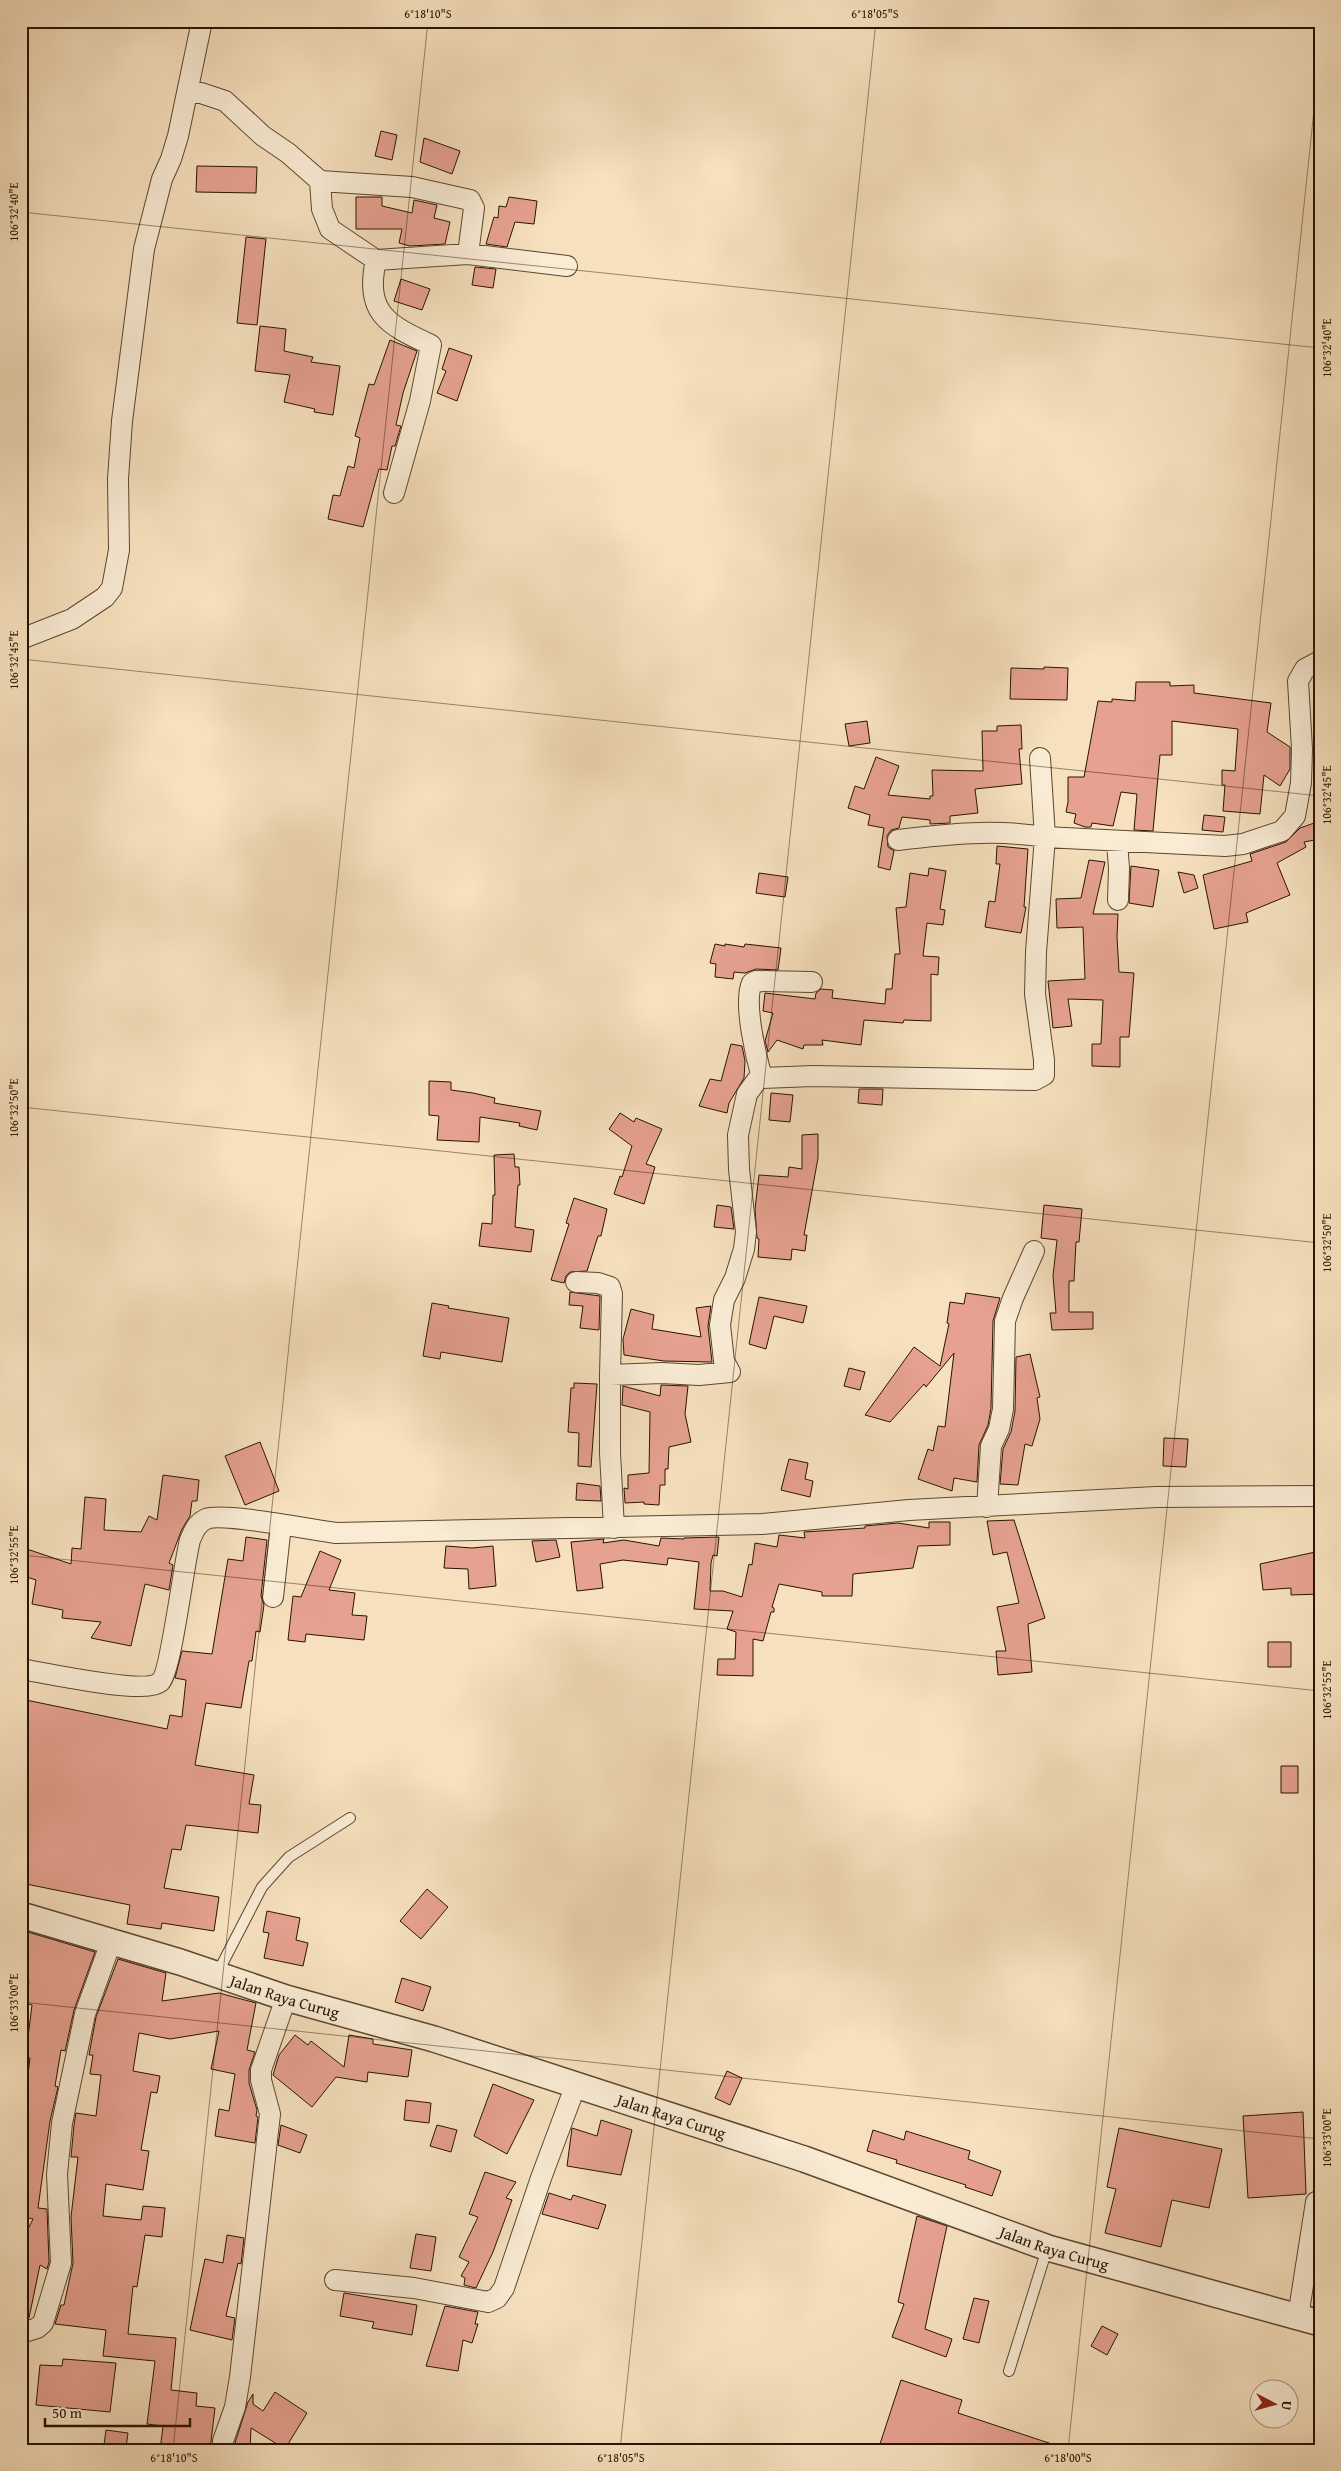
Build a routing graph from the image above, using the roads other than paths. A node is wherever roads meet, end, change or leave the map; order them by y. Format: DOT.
graph roads {
  1 [pos="202,21"];
  2 [pos="187,93"];
  3 [pos="320,180"];
  4 [pos="468,254"];
  5 [pos="376,260"];
  6 [pos="567,266"];
  7 [pos="394,493"];
  8 [pos="21,639"];
  9 [pos="1320,661"];
  10 [pos="1040,758"];
  11 [pos="1045,837"];
  12 [pos="898,840"];
  13 [pos="1117,842"];
  14 [pos="1118,900"];
  15 [pos="812,982"];
  16 [pos="762,1078"];
  17 [pos="1034,1251"];
  18 [pos="576,1282"];
  19 [pos="610,1375"];
  20 [pos="1320,1496"];
  21 [pos="986,1507"];
  22 [pos="280,1525"];
  23 [pos="614,1528"];
  24 [pos="273,1598"];
  25 [pos="21,1669"];
  26 [pos="350,1818"];
  27 [pos="21,1915"];
  28 [pos="111,1942"];
  29 [pos="216,1974"];
  30 [pos="286,1998"];
  31 [pos="575,2087"];
  32 [pos="1316,2202"];
  33 [pos="1048,2248"];
  34 [pos="335,2280"];
  35 [pos="1309,2320"];
  36 [pos="21,2333"];
  37 [pos="1009,2371"];
  38 [pos="223,2450"];
  1 -- 2 [label="street"];
  2 -- 3 [label="street"];
  2 -- 8 [label="street"];
  3 -- 4 [label="street"];
  3 -- 5 [label="street"];
  4 -- 5 [label="street"];
  4 -- 6 [label="street"];
  5 -- 7 [label="street"];
  9 -- 13 [label="street"];
  10 -- 11 [label="street"];
  11 -- 12 [label="street"];
  11 -- 13 [label="street"];
  11 -- 16 [label="street"];
  13 -- 14 [label="street"];
  15 -- 16 [label="street"];
  16 -- 19 [label="street"];
  17 -- 21 [label="street"];
  18 -- 19 [label="street"];
  19 -- 23 [label="street"];
  20 -- 21 [label="street"];
  21 -- 23 [label="street"];
  22 -- 23 [label="street"];
  22 -- 24 [label="street"];
  22 -- 25 [label="street"];
  26 -- 29 [label="lane"];
  27 -- 28 [label="street, Jalan Raya Curug"];
  28 -- 29 [label="street, Jalan Raya Curug"];
  28 -- 36 [label="street"];
  29 -- 30 [label="street, Jalan Raya Curug"];
  30 -- 31 [label="street, Jalan Raya Curug"];
  30 -- 38 [label="street"];
  31 -- 33 [label="street, Jalan Raya Curug"];
  31 -- 34 [label="street"];
  32 -- 35 [label="street"];
  33 -- 35 [label="street, Jalan Raya Curug"];
  33 -- 37 [label="lane"];
}
